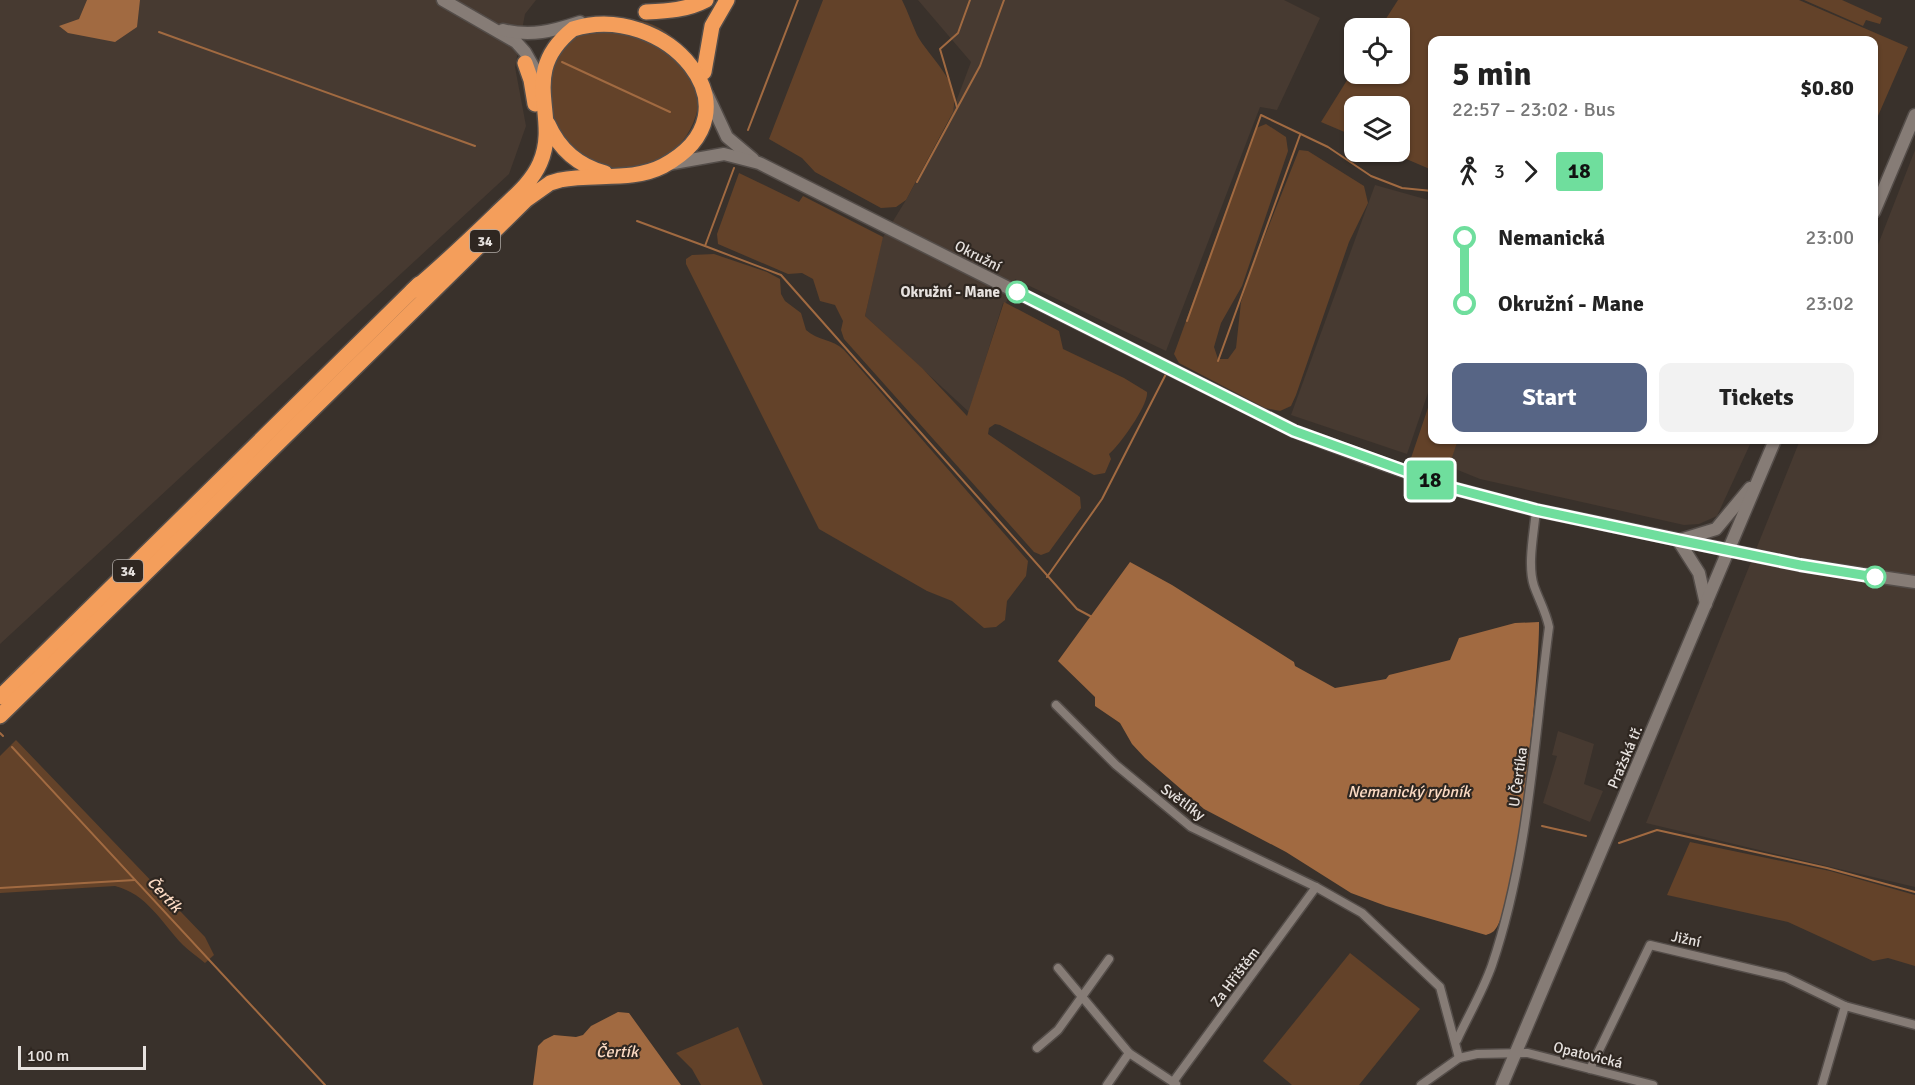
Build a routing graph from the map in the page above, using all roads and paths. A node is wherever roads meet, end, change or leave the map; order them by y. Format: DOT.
graph roads {
  1 [pos="443,0"];
  2 [pos="706,0"];
  3 [pos="727,0"];
  4 [pos="466,12"];
  5 [pos="630,12"];
  6 [pos="586,20"];
  7 [pos="671,26"];
  8 [pos="496,28"];
  9 [pos="687,41"];
  10 [pos="525,63"];
  11 [pos="704,75"];
  12 [pos="543,84"];
  13 [pos="706,93"];
  14 [pos="1915,115"];
  15 [pos="546,118"];
  16 [pos="759,163"];
  17 [pos="664,165"];
  18 [pos="611,174"];
  19 [pos="1878,203"];
  20 [pos="412,291"];
  21 [pos="1773,444"];
  22 [pos="1761,472"];
  23 [pos="1536,510"];
  24 [pos="1678,540"];
  25 [pos="1729,550"];
  26 [pos="1915,582"];
  27 [pos="1706,604"];
  28 [pos="6,697"];
  29 [pos="1056,705"];
  30 [pos="0,716"];
  31 [pos="1316,887"];
  32 [pos="1109,959"];
  33 [pos="1058,968"];
  34 [pos="1080,997"];
  35 [pos="1845,1006"];
  36 [pos="1915,1025"];
  37 [pos="1456,1040"];
  38 [pos="1037,1048"];
  39 [pos="1129,1053"];
  40 [pos="1516,1054"];
  41 [pos="1459,1058"];
  42 [pos="1590,1069"];
  43 [pos="1175,1084"];
  44 [pos="1107,1085"];
  45 [pos="1421,1085"];
  46 [pos="1502,1085"];
  47 [pos="1653,1085"];
  48 [pos="1822,1085"];
  1 -- 4 [label="main road"];
  2 -- 5 [label="highway, 34"];
  3 -- 11 [label="highway, 34"];
  4 -- 8 [label="main road"];
  4 -- 10 [label="main road"];
  5 -- 6 [label="highway, 34"];
  5 -- 7 [label="highway"];
  6 -- 8 [label="main road"];
  6 -- 12 [label="highway, 34"];
  8 -- 12 [label="main road"];
  9 -- 11 [label="highway, 34"];
  10 -- 20 [label="highway"];
  11 -- 13 [label="highway, 34"];
  12 -- 15 [label="highway, 34"];
  13 -- 16 [label="main road, Okružní"];
  13 -- 17 [label="highway, 34"];
  14 -- 19 [label="main road"];
  15 -- 18 [label="highway, 34"];
  15 -- 20 [label="highway"];
  16 -- 17 [label="main road, Okružní"];
  16 -- 23 [label="main road, Okružní"];
  17 -- 18 [label="highway, 34"];
  18 -- 28 [label="highway, 34"];
  20 -- 28 [label="highway, 34"];
  21 -- 22 [label="main road, Pražská tř."];
  22 -- 24 [label="main road"];
  22 -- 25 [label="main road, Pražská tř."];
  23 -- 24 [label="main road, Okružní"];
  23 -- 37 [label="street, U Čertíka"];
  24 -- 25 [label="main road, Okružní"];
  24 -- 27 [label="main road"];
  25 -- 26 [label="main road, Okružní"];
  25 -- 27 [label="main road, Pražská tř."];
  27 -- 40 [label="main road, Pražská tř."];
  28 -- 30 [label="highway, 34"];
  29 -- 31 [label="street, Světlíky"];
  31 -- 37 [label="street"];
  31 -- 43 [label="street, Za Hřištěm"];
  32 -- 34 [label="street"];
  33 -- 34 [label="street, Za Hřištěm"];
  34 -- 38 [label="street"];
  34 -- 39 [label="street, Za Hřištěm"];
  35 -- 36 [label="street, Jižní"];
  35 -- 42 [label="street, Jižní"];
  35 -- 48 [label="street"];
  37 -- 41 [label="street"];
  39 -- 43 [label="street, Za Hřištěm"];
  39 -- 44 [label="street"];
  40 -- 41 [label="street, Opatovická"];
  40 -- 42 [label="street, Opatovická"];
  40 -- 46 [label="main road, Pražská tř."];
  41 -- 45 [label="street"];
  42 -- 47 [label="street, Opatovická"];
}
